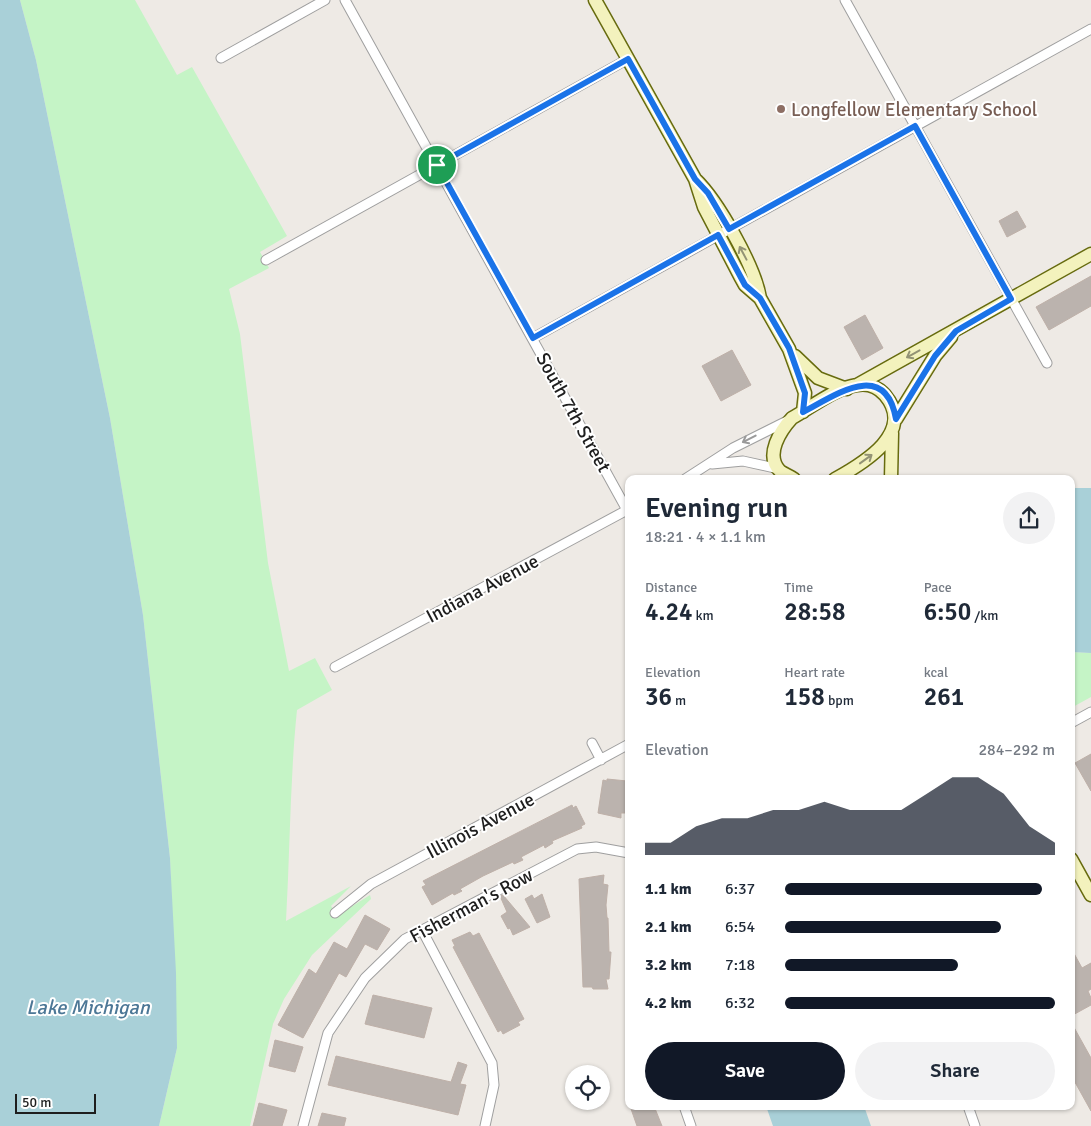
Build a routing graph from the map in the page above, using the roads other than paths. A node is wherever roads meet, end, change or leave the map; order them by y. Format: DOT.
graph roads {
  1 [pos="325,0"];
  2 [pos="345,0"];
  3 [pos="595,0"];
  4 [pos="845,0"];
  5 [pos="1091,29"];
  6 [pos="221,58"];
  7 [pos="628,59"];
  8 [pos="915,126"];
  9 [pos="437,165"];
  10 [pos="724,232"];
  11 [pos="1091,254"];
  12 [pos="266,260"];
  13 [pos="1011,299"];
  14 [pos="956,331"];
  15 [pos="533,338"];
  16 [pos="789,348"];
  17 [pos="1047,363"];
  18 [pos="852,387"];
  19 [pos="798,415"];
  20 [pos="896,419"];
  21 [pos="892,433"];
  22 [pos="709,465"];
  23 [pos="780,473"];
  24 [pos="691,475"];
  25 [pos="841,475"];
  26 [pos="891,475"];
  27 [pos="625,505"];
  28 [pos="625,512"];
  29 [pos="335,667"];
  30 [pos="1091,712"];
  31 [pos="1075,721"];
  32 [pos="592,743"];
  33 [pos="625,746"];
  34 [pos="601,760"];
  35 [pos="625,852"];
  36 [pos="1075,866"];
  37 [pos="1091,895"];
  38 [pos="335,913"];
  39 [pos="422,930"];
  40 [pos="685,1110"];
  41 [pos="969,1110"];
  42 [pos="303,1126"];
  43 [pos="485,1126"];
  44 [pos="691,1126"];
  45 [pos="975,1126"];
  1 -- 6 [label="street"];
  2 -- 9 [label="street, South 7th Street"];
  3 -- 7 [label="main road"];
  4 -- 8 [label="street"];
  5 -- 8 [label="street"];
  7 -- 9 [label="street"];
  7 -- 10 [label="main road"];
  8 -- 10 [label="street"];
  8 -- 13 [label="street"];
  9 -- 12 [label="street"];
  9 -- 15 [label="street, South 7th Street"];
  10 -- 15 [label="street"];
  10 -- 16 [label="main road"];
  11 -- 13 [label="main road"];
  13 -- 14 [label="main road"];
  13 -- 17 [label="street"];
  14 -- 18 [label="main road, one-way"];
  14 -- 20 [label="main road"];
  15 -- 27 [label="street, South 7th Street"];
  16 -- 18 [label="main road"];
  16 -- 19 [label="main road"];
  18 -- 19 [label="main road"];
  18 -- 20 [label="main road"];
  19 -- 22 [label="street, one-way"];
  19 -- 23 [label="main road"];
  20 -- 21 [label="main road"];
  25 -- 21 [label="main road, one-way"];
  21 -- 26 [label="main road"];
  22 -- 23 [label="street"];
  22 -- 24 [label="street"];
  28 -- 29 [label="street, Indiana Avenue"];
  30 -- 31 [label="street"];
  32 -- 34 [label="street"];
  33 -- 34 [label="street, Illinois Avenue"];
  34 -- 38 [label="street, Illinois Avenue"];
  35 -- 39 [label="street, Fisherman's Row"];
  36 -- 37 [label="main road"];
  39 -- 42 [label="street, Fisherman's Row"];
  39 -- 43 [label="street"];
  40 -- 44 [label="street"];
  41 -- 45 [label="street"];
}
